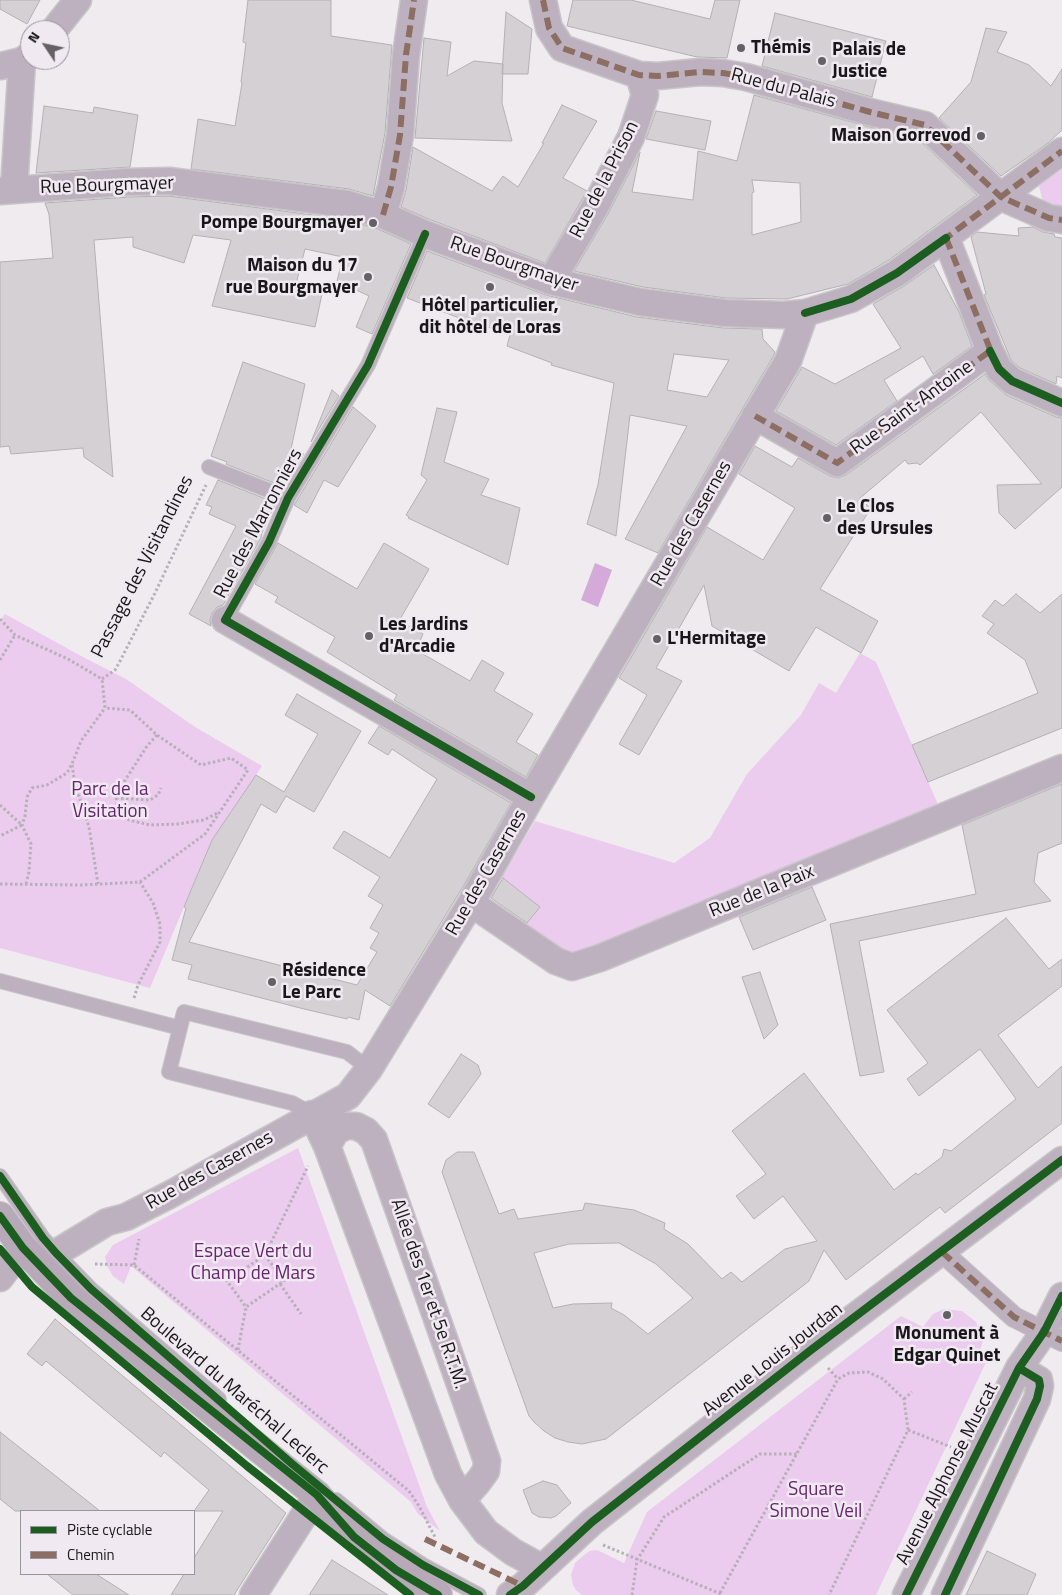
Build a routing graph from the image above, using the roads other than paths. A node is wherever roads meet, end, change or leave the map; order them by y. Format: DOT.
graph roads {
  1 [pos="78,0"];
  2 [pos="414,0"];
  3 [pos="543,0"];
  4 [pos="62,20"];
  5 [pos="17,61"];
  6 [pos="638,75"];
  7 [pos="1062,151"];
  8 [pos="7,190"];
  9 [pos="1000,196"];
  10 [pos="382,215"];
  11 [pos="1062,220"];
  12 [pos="425,234"];
  13 [pos="946,238"];
  14 [pos="551,281"];
  15 [pos="805,313"];
  16 [pos="990,351"];
  17 [pos="1062,403"];
  18 [pos="755,416"];
  19 [pos="211,468"];
  20 [pos="288,498"];
  21 [pos="226,620"];
  22 [pos="1062,768"];
  23 [pos="531,797"];
  24 [pos="472,903"];
  25 [pos="0,981"];
  26 [pos="180,1028"];
  27 [pos="369,1069"];
  28 [pos="312,1114"];
  29 [pos="319,1152"];
  30 [pos="1062,1160"];
  31 [pos="0,1176"];
  32 [pos="0,1216"];
  33 [pos="942,1252"];
  34 [pos="40,1256"];
  35 [pos="0,1278"];
  36 [pos="1062,1296"];
  37 [pos="1053,1336"];
  38 [pos="1019,1368"];
  39 [pos="317,1495"];
  40 [pos="462,1500"];
  41 [pos="542,1568"];
  42 [pos="253,1595"];
  43 [pos="438,1595"];
  44 [pos="479,1595"];
  45 [pos="510,1595"];
  46 [pos="906,1595"];
  47 [pos="945,1595"];
  1 -- 4 [label="street"];
  2 -- 10 [label="street"];
  3 -- 6 [label="street, Rue du Palais"];
  5 -- 8 [label="street"];
  6 -- 9 [label="street, Rue du Palais"];
  6 -- 14 [label="street, Rue de la Prison"];
  7 -- 9 [label="street, Rue Bourgmayer"];
  8 -- 10 [label="street, Rue Bourgmayer"];
  9 -- 11 [label="street, Rue du Palais"];
  9 -- 13 [label="street, Rue Bourgmayer"];
  10 -- 12 [label="street, Rue Bourgmayer"];
  12 -- 14 [label="street, Rue Bourgmayer"];
  12 -- 20 [label="lane, Rue des Marronniers"];
  13 -- 15 [label="street, Rue Bourgmayer"];
  13 -- 16 [label="street"];
  14 -- 15 [label="street, Rue Bourgmayer"];
  15 -- 18 [label="street, Rue des Casernes"];
  16 -- 17 [label="street"];
  16 -- 18 [label="street, Rue Saint-Antoine"];
  18 -- 23 [label="street, Rue des Casernes"];
  19 -- 20 [label="lane, Passage des Visitandines"];
  20 -- 21 [label="lane, Rue des Marronniers"];
  21 -- 23 [label="street, Rue des Marronniers"];
  22 -- 24 [label="street, Rue de la Paix"];
  23 -- 24 [label="street, Rue des Casernes"];
  24 -- 27 [label="street, Rue des Casernes"];
  25 -- 26 [label="lane"];
  26 -- 27 [label="lane"];
  26 -- 28 [label="lane"];
  27 -- 28 [label="street, Rue des Casernes"];
  28 -- 29 [label="street"];
  28 -- 34 [label="street, Rue des Casernes"];
  29 -- 40 [label="street"];
  29 -- 40 [label="street, Allée des 1er et 5e R.T.M."];
  30 -- 33 [label="street, Avenue Louis Jourdan"];
  31 -- 34 [label="lane, Boulevard du Maréchal Leclerc"];
  32 -- 34 [label="main road, Boulevard du Maréchal Leclerc"];
  33 -- 37 [label="street"];
  33 -- 41 [label="street, Avenue Louis Jourdan"];
  34 -- 35 [label="street"];
  34 -- 39 [label="main road, Boulevard du Maréchal Leclerc"];
  34 -- 44 [label="lane, Boulevard du Maréchal Leclerc"];
  36 -- 37 [label="street, Avenue Alphonse Muscat"];
  37 -- 38 [label="street, Avenue Alphonse Muscat"];
  38 -- 46 [label="street, Avenue Alphonse Muscat"];
  38 -- 47 [label="street, Avenue Alphonse Muscat"];
  39 -- 42 [label="street"];
  39 -- 43 [label="main road, Boulevard du Maréchal Leclerc"];
  40 -- 41 [label="street"];
  41 -- 45 [label="street, Avenue Louis Jourdan"];
}
